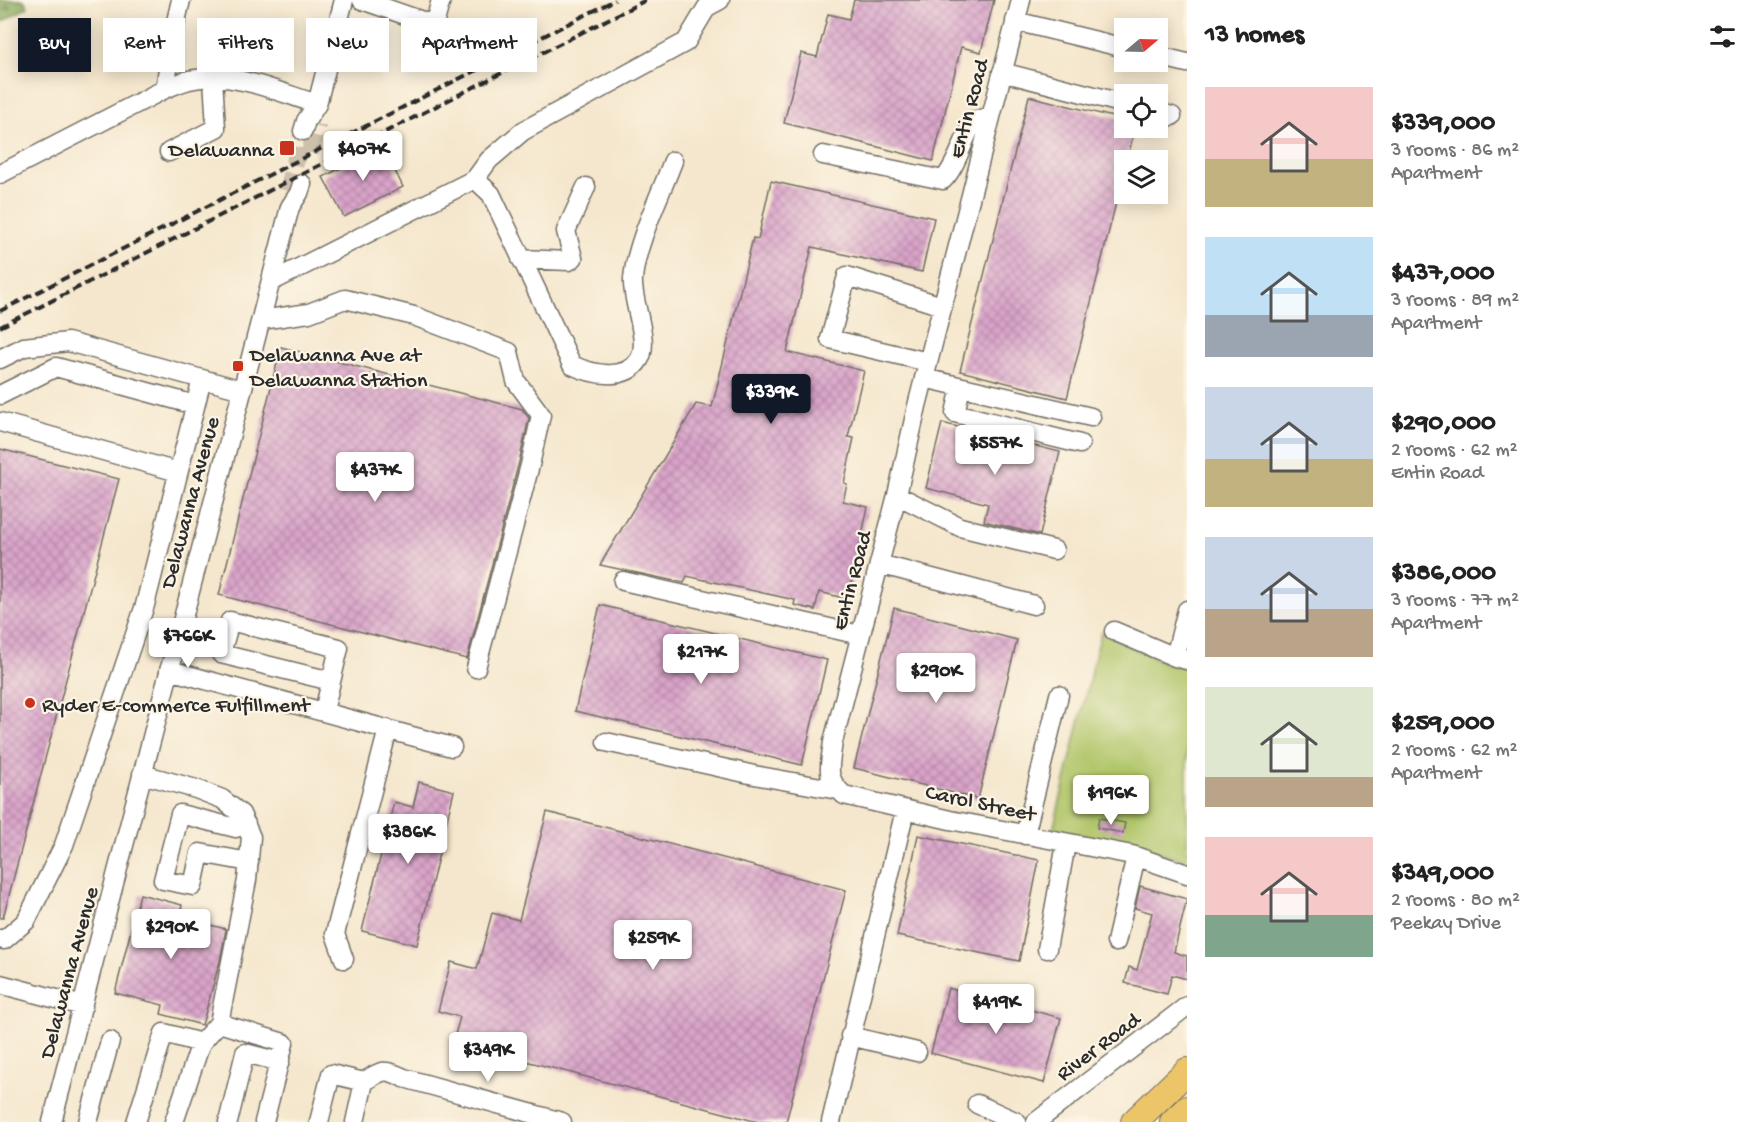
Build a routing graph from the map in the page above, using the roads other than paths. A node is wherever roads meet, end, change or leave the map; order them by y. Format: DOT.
graph roads {
  1 [pos="182,0"];
  2 [pos="344,0"];
  3 [pos="362,0"];
  4 [pos="441,0"];
  5 [pos="720,0"];
  6 [pos="1021,0"];
  7 [pos="1015,21"];
  8 [pos="1114,45"];
  9 [pos="1168,58"];
  10 [pos="1187,63"];
  11 [pos="1002,72"];
  12 [pos="213,78"];
  13 [pos="165,89"];
  14 [pos="1114,101"];
  15 [pos="317,104"];
  16 [pos="990,116"];
  17 [pos="311,127"];
  18 [pos="169,152"];
  19 [pos="823,154"];
  20 [pos="673,161"];
  21 [pos="0,174"];
  22 [pos="475,179"];
  23 [pos="943,180"];
  24 [pos="586,187"];
  25 [pos="971,188"];
  26 [pos="293,194"];
  27 [pos="521,259"];
  28 [pos="271,282"];
  29 [pos="942,306"];
  30 [pos="261,320"];
  31 [pos="0,359"];
  32 [pos="926,370"];
  33 [pos="201,379"];
  34 [pos="961,387"];
  35 [pos="242,390"];
  36 [pos="0,395"];
  37 [pos="195,405"];
  38 [pos="1091,417"];
  39 [pos="0,422"];
  40 [pos="1080,444"];
  41 [pos="178,472"];
  42 [pos="897,495"];
  43 [pos="1054,550"];
  44 [pos="879,564"];
  45 [pos="623,581"];
  46 [pos="1034,605"];
  47 [pos="1187,610"];
  48 [pos="1114,631"];
  49 [pos="860,634"];
  50 [pos="1181,658"];
  51 [pos="476,668"];
  52 [pos="169,670"];
  53 [pos="331,681"];
  54 [pos="1059,695"];
  55 [pos="324,711"];
  56 [pos="388,729"];
  57 [pos="606,742"];
  58 [pos="452,747"];
  59 [pos="142,774"];
  60 [pos="838,790"];
  61 [pos="905,810"];
  62 [pos="246,824"];
  63 [pos="1025,835"];
  64 [pos="1066,844"];
  65 [pos="172,846"];
  66 [pos="200,853"];
  67 [pos="1136,856"];
  68 [pos="249,862"];
  69 [pos="1187,874"];
  70 [pos="0,939"];
  71 [pos="1116,942"];
  72 [pos="1047,949"];
  73 [pos="344,959"];
  74 [pos="0,984"];
  75 [pos="83,1006"];
  76 [pos="1187,1006"];
  77 [pos="219,1023"];
  78 [pos="850,1036"];
  79 [pos="110,1041"];
  80 [pos="201,1043"];
  81 [pos="917,1052"];
  82 [pos="280,1062"];
  83 [pos="1187,1071"];
  84 [pos="364,1082"];
  85 [pos="977,1104"];
  86 [pos="1187,1109"];
  87 [pos="52,1122"];
  88 [pos="88,1122"];
  89 [pos="136,1122"];
  90 [pos="174,1122"];
  91 [pos="228,1122"];
  92 [pos="264,1122"];
  93 [pos="319,1122"];
  94 [pos="355,1122"];
  95 [pos="562,1122"];
  96 [pos="831,1122"];
  97 [pos="1017,1122"];
  98 [pos="1036,1122"];
  99 [pos="1134,1122"];
  100 [pos="1173,1122"];
  1 -- 13 [label="street"];
  2 -- 15 [label="street"];
  3 -- 4 [label="street"];
  5 -- 22 [label="street"];
  6 -- 7 [label="street, Entin Road"];
  7 -- 8 [label="street"];
  7 -- 11 [label="street, Entin Road"];
  9 -- 10 [label="street"];
  11 -- 14 [label="street"];
  11 -- 16 [label="street, Entin Road"];
  12 -- 13 [label="street"];
  12 -- 15 [label="street"];
  12 -- 18 [label="street"];
  13 -- 21 [label="street"];
  15 -- 17 [label="street"];
  16 -- 23 [label="street"];
  16 -- 25 [label="street, Entin Road"];
  19 -- 23 [label="street"];
  20 -- 27 [label="street"];
  22 -- 27 [label="street"];
  22 -- 28 [label="street"];
  23 -- 25 [label="street"];
  24 -- 27 [label="street"];
  25 -- 29 [label="street, Entin Road"];
  26 -- 28 [label="street, Delawanna Avenue"];
  28 -- 30 [label="street, Delawanna Avenue"];
  29 -- 32 [label="street, Entin Road"];
  29 -- 32 [label="street"];
  30 -- 35 [label="street, Delawanna Avenue"];
  30 -- 51 [label="street"];
  31 -- 33 [label="street"];
  32 -- 34 [label="street"];
  32 -- 42 [label="street, Entin Road"];
  33 -- 35 [label="street"];
  33 -- 37 [label="street"];
  34 -- 38 [label="street"];
  34 -- 40 [label="street"];
  35 -- 52 [label="street, Delawanna Avenue"];
  36 -- 37 [label="street"];
  37 -- 41 [label="street"];
  39 -- 41 [label="street"];
  41 -- 70 [label="street"];
  42 -- 43 [label="street"];
  42 -- 44 [label="street, Entin Road"];
  44 -- 46 [label="street"];
  44 -- 49 [label="street, Entin Road"];
  45 -- 49 [label="street"];
  47 -- 50 [label="street"];
  48 -- 50 [label="street"];
  49 -- 60 [label="street, Entin Road"];
  52 -- 55 [label="street"];
  52 -- 59 [label="street, Delawanna Avenue"];
  53 -- 53 [label="street"];
  53 -- 55 [label="street"];
  54 -- 63 [label="street"];
  55 -- 56 [label="street"];
  56 -- 58 [label="street"];
  56 -- 73 [label="street"];
  57 -- 60 [label="street"];
  59 -- 62 [label="street"];
  59 -- 75 [label="street, Delawanna Avenue"];
  60 -- 61 [label="street"];
  61 -- 63 [label="street, Carol Street"];
  61 -- 78 [label="street"];
  62 -- 65 [label="street"];
  62 -- 68 [label="street"];
  63 -- 64 [label="street, Carol Street"];
  64 -- 67 [label="street, Carol Street"];
  64 -- 72 [label="street"];
  65 -- 66 [label="street"];
  65 -- 66 [label="street"];
  66 -- 68 [label="street"];
  67 -- 69 [label="street, Carol Street"];
  67 -- 71 [label="street"];
  68 -- 77 [label="street"];
  74 -- 75 [label="street"];
  75 -- 87 [label="street, Delawanna Avenue"];
  76 -- 98 [label="street, River Road"];
  77 -- 80 [label="street"];
  77 -- 82 [label="street"];
  78 -- 81 [label="street"];
  78 -- 96 [label="street"];
  79 -- 88 [label="street"];
  80 -- 89 [label="street"];
  80 -- 90 [label="street"];
  82 -- 91 [label="street"];
  82 -- 92 [label="street"];
  83 -- 99 [label="highway"];
  84 -- 93 [label="street"];
  84 -- 94 [label="street"];
  84 -- 95 [label="street"];
  85 -- 97 [label="street"];
  86 -- 100 [label="highway"];
}
